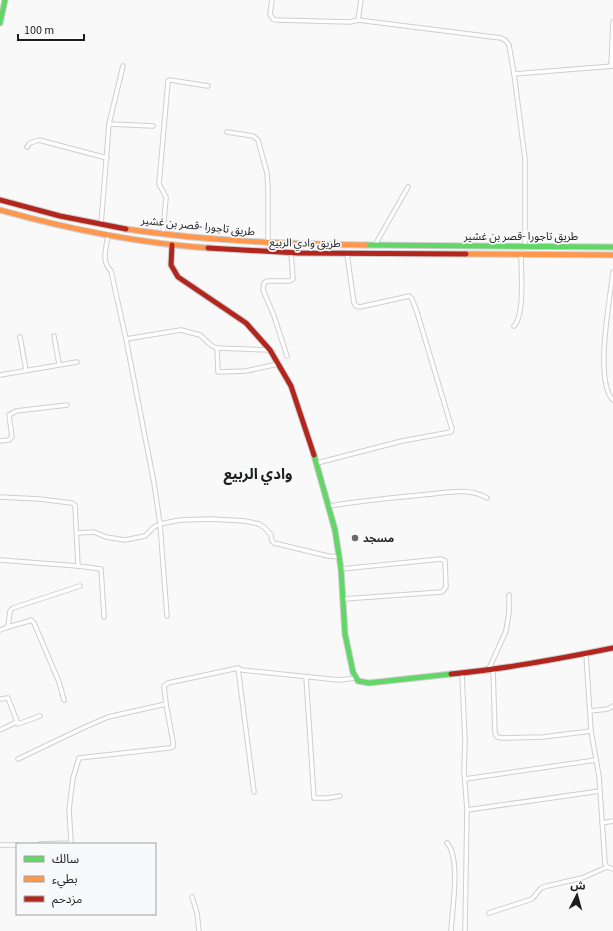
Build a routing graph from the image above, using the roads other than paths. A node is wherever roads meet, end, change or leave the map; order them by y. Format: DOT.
graph roads {
  1 [pos="5,0"];
  2 [pos="272,0"];
  3 [pos="361,0"];
  4 [pos="358,20"];
  5 [pos="613,22"];
  6 [pos="0,23"];
  7 [pos="123,66"];
  8 [pos="612,66"];
  9 [pos="514,74"];
  10 [pos="208,86"];
  11 [pos="109,124"];
  12 [pos="153,126"];
  13 [pos="227,132"];
  14 [pos="27,147"];
  15 [pos="107,158"];
  16 [pos="408,187"];
  17 [pos="0,200"];
  18 [pos="0,210"];
  19 [pos="101,224"];
  20 [pos="163,234"];
  21 [pos="108,236"];
  22 [pos="268,243"];
  23 [pos="172,245"];
  24 [pos="376,245"];
  25 [pos="525,246"];
  26 [pos="613,247"];
  27 [pos="291,252"];
  28 [pos="521,253"];
  29 [pos="347,254"];
  30 [pos="613,255"];
  31 [pos="613,272"];
  32 [pos="514,326"];
  33 [pos="54,336"];
  34 [pos="20,337"];
  35 [pos="126,339"];
  36 [pos="217,348"];
  37 [pos="270,350"];
  38 [pos="287,356"];
  39 [pos="77,362"];
  40 [pos="59,364"];
  41 [pos="278,364"];
  42 [pos="26,370"];
  43 [pos="0,375"];
  44 [pos="613,400"];
  45 [pos="66,405"];
  46 [pos="0,441"];
  47 [pos="317,463"];
  48 [pos="0,497"];
  49 [pos="487,498"];
  50 [pos="329,506"];
  51 [pos="160,524"];
  52 [pos="77,533"];
  53 [pos="340,557"];
  54 [pos="0,560"];
  55 [pos="78,566"];
  56 [pos="341,569"];
  57 [pos="80,586"];
  58 [pos="509,595"];
  59 [pos="343,599"];
  60 [pos="167,616"];
  61 [pos="104,617"];
  62 [pos="8,627"];
  63 [pos="0,630"];
  64 [pos="613,648"];
  65 [pos="586,654"];
  66 [pos="238,668"];
  67 [pos="490,671"];
  68 [pos="462,674"];
  69 [pos="306,677"];
  70 [pos="356,678"];
  71 [pos="0,699"];
  72 [pos="64,700"];
  73 [pos="166,704"];
  74 [pos="613,706"];
  75 [pos="590,711"];
  76 [pos="40,716"];
  77 [pos="17,722"];
  78 [pos="0,730"];
  79 [pos="591,731"];
  80 [pos="18,759"];
  81 [pos="596,760"];
  82 [pos="465,779"];
  83 [pos="600,790"];
  84 [pos="254,792"];
  85 [pos="340,796"];
  86 [pos="467,810"];
  87 [pos="613,821"];
  88 [pos="602,823"];
  89 [pos="447,842"];
  90 [pos="70,843"];
  91 [pos="0,845"];
  92 [pos="16,845"];
  93 [pos="606,867"];
  94 [pos="613,868"];
  95 [pos="192,897"];
  96 [pos="489,913"];
  97 [pos="199,931"];
  98 [pos="451,931"];
  99 [pos="465,931"];
  1 -- 6 [label="main road"];
  2 -- 4 [label="street"];
  3 -- 4 [label="street"];
  4 -- 9 [label="street"];
  5 -- 8 [label="street"];
  7 -- 11 [label="street"];
  8 -- 9 [label="street"];
  9 -- 25 [label="street"];
  10 -- 20 [label="street"];
  11 -- 12 [label="street"];
  11 -- 15 [label="street"];
  13 -- 22 [label="street"];
  14 -- 15 [label="street"];
  15 -- 19 [label="street"];
  16 -- 24 [label="street"];
  17 -- 19 [label="main road, طريق تاجورا -قصر بن غشير"];
  18 -- 21 [label="main road, طريق وادي الربيع"];
  19 -- 20 [label="main road, طريق تاجورا -قصر بن غشير"];
  20 -- 22 [label="main road, طريق تاجورا -قصر بن غشير"];
  21 -- 23 [label="main road, طريق وادي الربيع"];
  21 -- 35 [label="street"];
  22 -- 24 [label="main road, طريق تاجورا -قصر بن غشير"];
  23 -- 27 [label="main road, طريق وادي الربيع"];
  23 -- 37 [label="main road"];
  24 -- 25 [label="main road, طريق تاجورا -قصر بن غشير"];
  25 -- 26 [label="main road, طريق تاجورا -قصر بن غشير"];
  27 -- 29 [label="main road, طريق وادي الربيع"];
  27 -- 38 [label="street"];
  28 -- 29 [label="main road, طريق وادي الربيع"];
  28 -- 30 [label="main road, طريق وادي الربيع"];
  28 -- 32 [label="street"];
  29 -- 47 [label="street"];
  31 -- 44 [label="street"];
  33 -- 40 [label="street"];
  34 -- 42 [label="street"];
  35 -- 36 [label="street"];
  35 -- 51 [label="street"];
  36 -- 37 [label="street"];
  36 -- 41 [label="street"];
  37 -- 41 [label="main road"];
  39 -- 40 [label="street"];
  40 -- 42 [label="street"];
  41 -- 47 [label="main road"];
  42 -- 43 [label="street"];
  45 -- 46 [label="street"];
  47 -- 50 [label="main road"];
  48 -- 52 [label="street"];
  49 -- 50 [label="street"];
  50 -- 53 [label="main road"];
  51 -- 52 [label="street"];
  51 -- 53 [label="street"];
  51 -- 60 [label="street"];
  52 -- 55 [label="street"];
  53 -- 56 [label="main road"];
  54 -- 55 [label="street"];
  55 -- 61 [label="street"];
  56 -- 59 [label="main road"];
  56 -- 59 [label="street"];
  57 -- 62 [label="street"];
  58 -- 67 [label="street"];
  59 -- 70 [label="main road"];
  62 -- 63 [label="street"];
  62 -- 72 [label="street"];
  64 -- 65 [label="main road"];
  65 -- 67 [label="main road"];
  65 -- 75 [label="street"];
  66 -- 69 [label="street"];
  66 -- 73 [label="street"];
  66 -- 84 [label="street"];
  67 -- 68 [label="main road"];
  67 -- 79 [label="street"];
  68 -- 70 [label="main road"];
  68 -- 82 [label="street"];
  69 -- 70 [label="street"];
  69 -- 85 [label="street"];
  71 -- 77 [label="street"];
  73 -- 80 [label="street"];
  73 -- 90 [label="street"];
  74 -- 75 [label="street"];
  75 -- 79 [label="street"];
  76 -- 77 [label="street"];
  77 -- 78 [label="street"];
  79 -- 81 [label="street"];
  81 -- 82 [label="street"];
  81 -- 83 [label="street"];
  82 -- 86 [label="street"];
  83 -- 86 [label="street"];
  83 -- 88 [label="street"];
  86 -- 99 [label="street"];
  87 -- 88 [label="street"];
  88 -- 93 [label="street"];
  89 -- 98 [label="street"];
  91 -- 92 [label="street"];
  93 -- 94 [label="street"];
  93 -- 96 [label="street"];
  95 -- 97 [label="street"];
}
